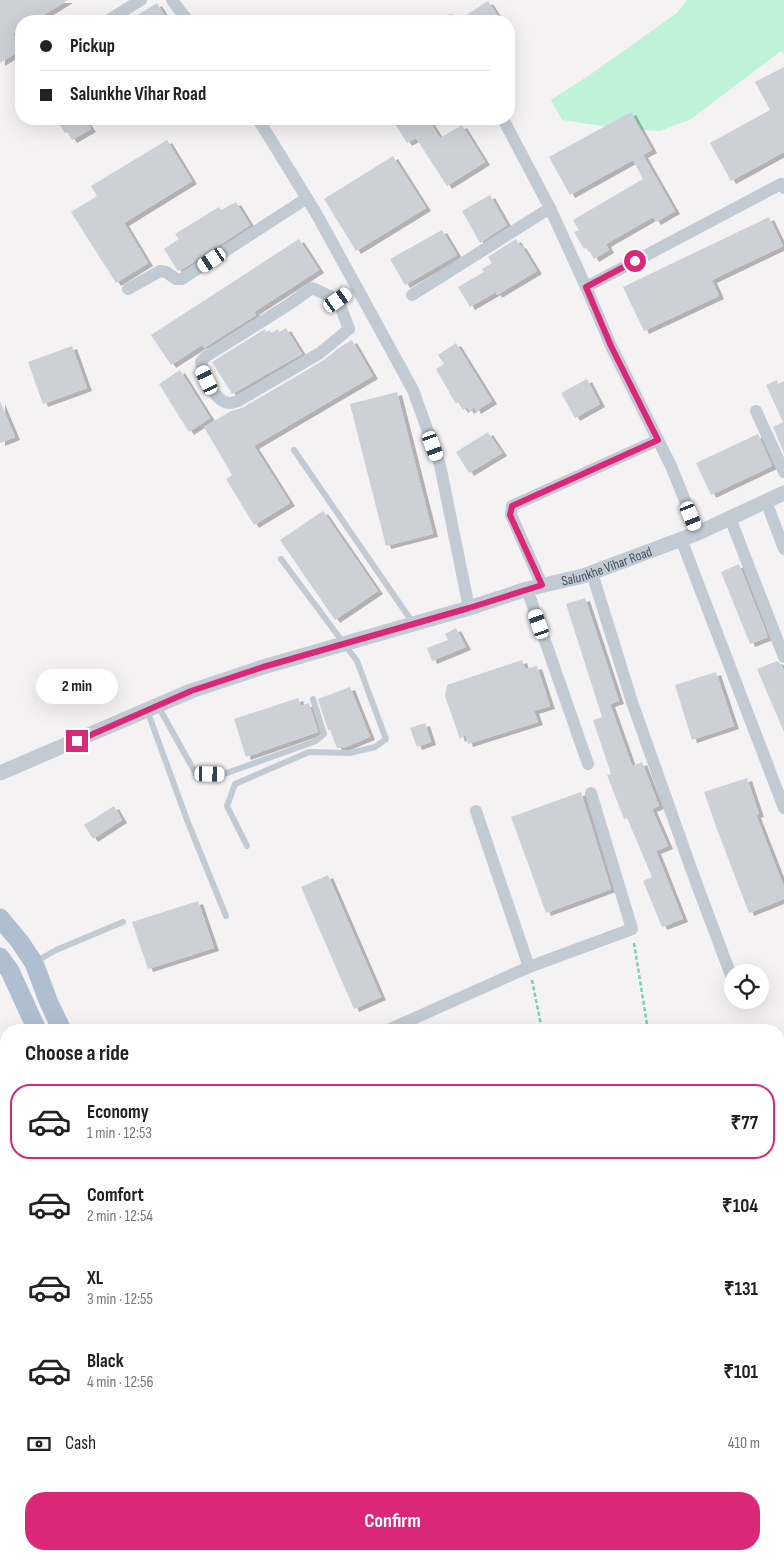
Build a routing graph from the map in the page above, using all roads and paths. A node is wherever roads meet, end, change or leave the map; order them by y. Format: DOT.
graph roads {
  1 [pos="140,0"];
  2 [pos="172,0"];
  3 [pos="116,15"];
  4 [pos="183,15"];
  5 [pos="262,125"];
  6 [pos="506,125"];
  7 [pos="784,188"];
  8 [pos="307,198"];
  9 [pos="550,208"];
  10 [pos="356,287"];
  11 [pos="586,287"];
  12 [pos="128,289"];
  13 [pos="412,295"];
  14 [pos="338,300"];
  15 [pos="756,411"];
  16 [pos="658,440"];
  17 [pos="294,450"];
  18 [pos="784,472"];
  19 [pos="784,493"];
  20 [pos="766,501"];
  21 [pos="730,518"];
  22 [pos="698,533"];
  23 [pos="681,539"];
  24 [pos="784,549"];
  25 [pos="281,559"];
  26 [pos="592,573"];
  27 [pos="542,585"];
  28 [pos="527,589"];
  29 [pos="469,608"];
  30 [pos="413,624"];
  31 [pos="344,644"];
  32 [pos="784,657"];
  33 [pos="313,699"];
  34 [pos="153,708"];
  35 [pos="588,764"];
  36 [pos="0,773"];
  37 [pos="591,793"];
  38 [pos="784,808"];
  39 [pos="476,810"];
  40 [pos="247,846"];
  41 [pos="226,916"];
  42 [pos="0,918"];
  43 [pos="123,922"];
  44 [pos="632,929"];
  45 [pos="0,957"];
  46 [pos="727,964"];
  47 [pos="529,967"];
  48 [pos="37,971"];
  49 [pos="19,989"];
  50 [pos="34,1024"];
  51 [pos="59,1024"];
  52 [pos="401,1024"];
  53 [pos="541,1024"];
  54 [pos="647,1024"];
  1 -- 3 [label="street"];
  2 -- 4 [label="street"];
  5 -- 8 [label="street"];
  6 -- 9 [label="street"];
  7 -- 11 [label="street"];
  8 -- 10 [label="street"];
  8 -- 12 [label="street"];
  9 -- 11 [label="street"];
  9 -- 13 [label="street"];
  10 -- 14 [label="street"];
  10 -- 29 [label="street"];
  11 -- 16 [label="street"];
  14 -- 14 [label="street"];
  15 -- 18 [label="street"];
  16 -- 22 [label="street"];
  16 -- 27 [label="street"];
  17 -- 30 [label="lane"];
  19 -- 20 [label="street, Salunkhe Vihar Road"];
  20 -- 21 [label="street, Salunkhe Vihar Road"];
  20 -- 24 [label="street"];
  21 -- 22 [label="street, Salunkhe Vihar Road"];
  21 -- 32 [label="street"];
  22 -- 23 [label="street, Salunkhe Vihar Road"];
  23 -- 26 [label="street, Salunkhe Vihar Road"];
  23 -- 38 [label="street"];
  25 -- 31 [label="lane"];
  26 -- 27 [label="street, Salunkhe Vihar Road"];
  26 -- 46 [label="street"];
  27 -- 28 [label="street, Salunkhe Vihar Road"];
  28 -- 29 [label="street, Salunkhe Vihar Road"];
  28 -- 35 [label="street"];
  29 -- 30 [label="street, Salunkhe Vihar Road"];
  30 -- 31 [label="street, Salunkhe Vihar Road"];
  31 -- 34 [label="street, Salunkhe Vihar Road"];
  31 -- 40 [label="lane"];
  33 -- 34 [label="lane"];
  34 -- 36 [label="street, Salunkhe Vihar Road"];
  34 -- 41 [label="lane"];
  37 -- 44 [label="street"];
  39 -- 47 [label="street"];
  42 -- 48 [label="main road"];
  43 -- 48 [label="lane"];
  44 -- 47 [label="street"];
  44 -- 54 [label="path"];
  45 -- 49 [label="main road"];
  47 -- 52 [label="street"];
  47 -- 53 [label="path"];
  48 -- 49 [label="main road"];
  48 -- 51 [label="main road"];
  49 -- 50 [label="main road"];
}
